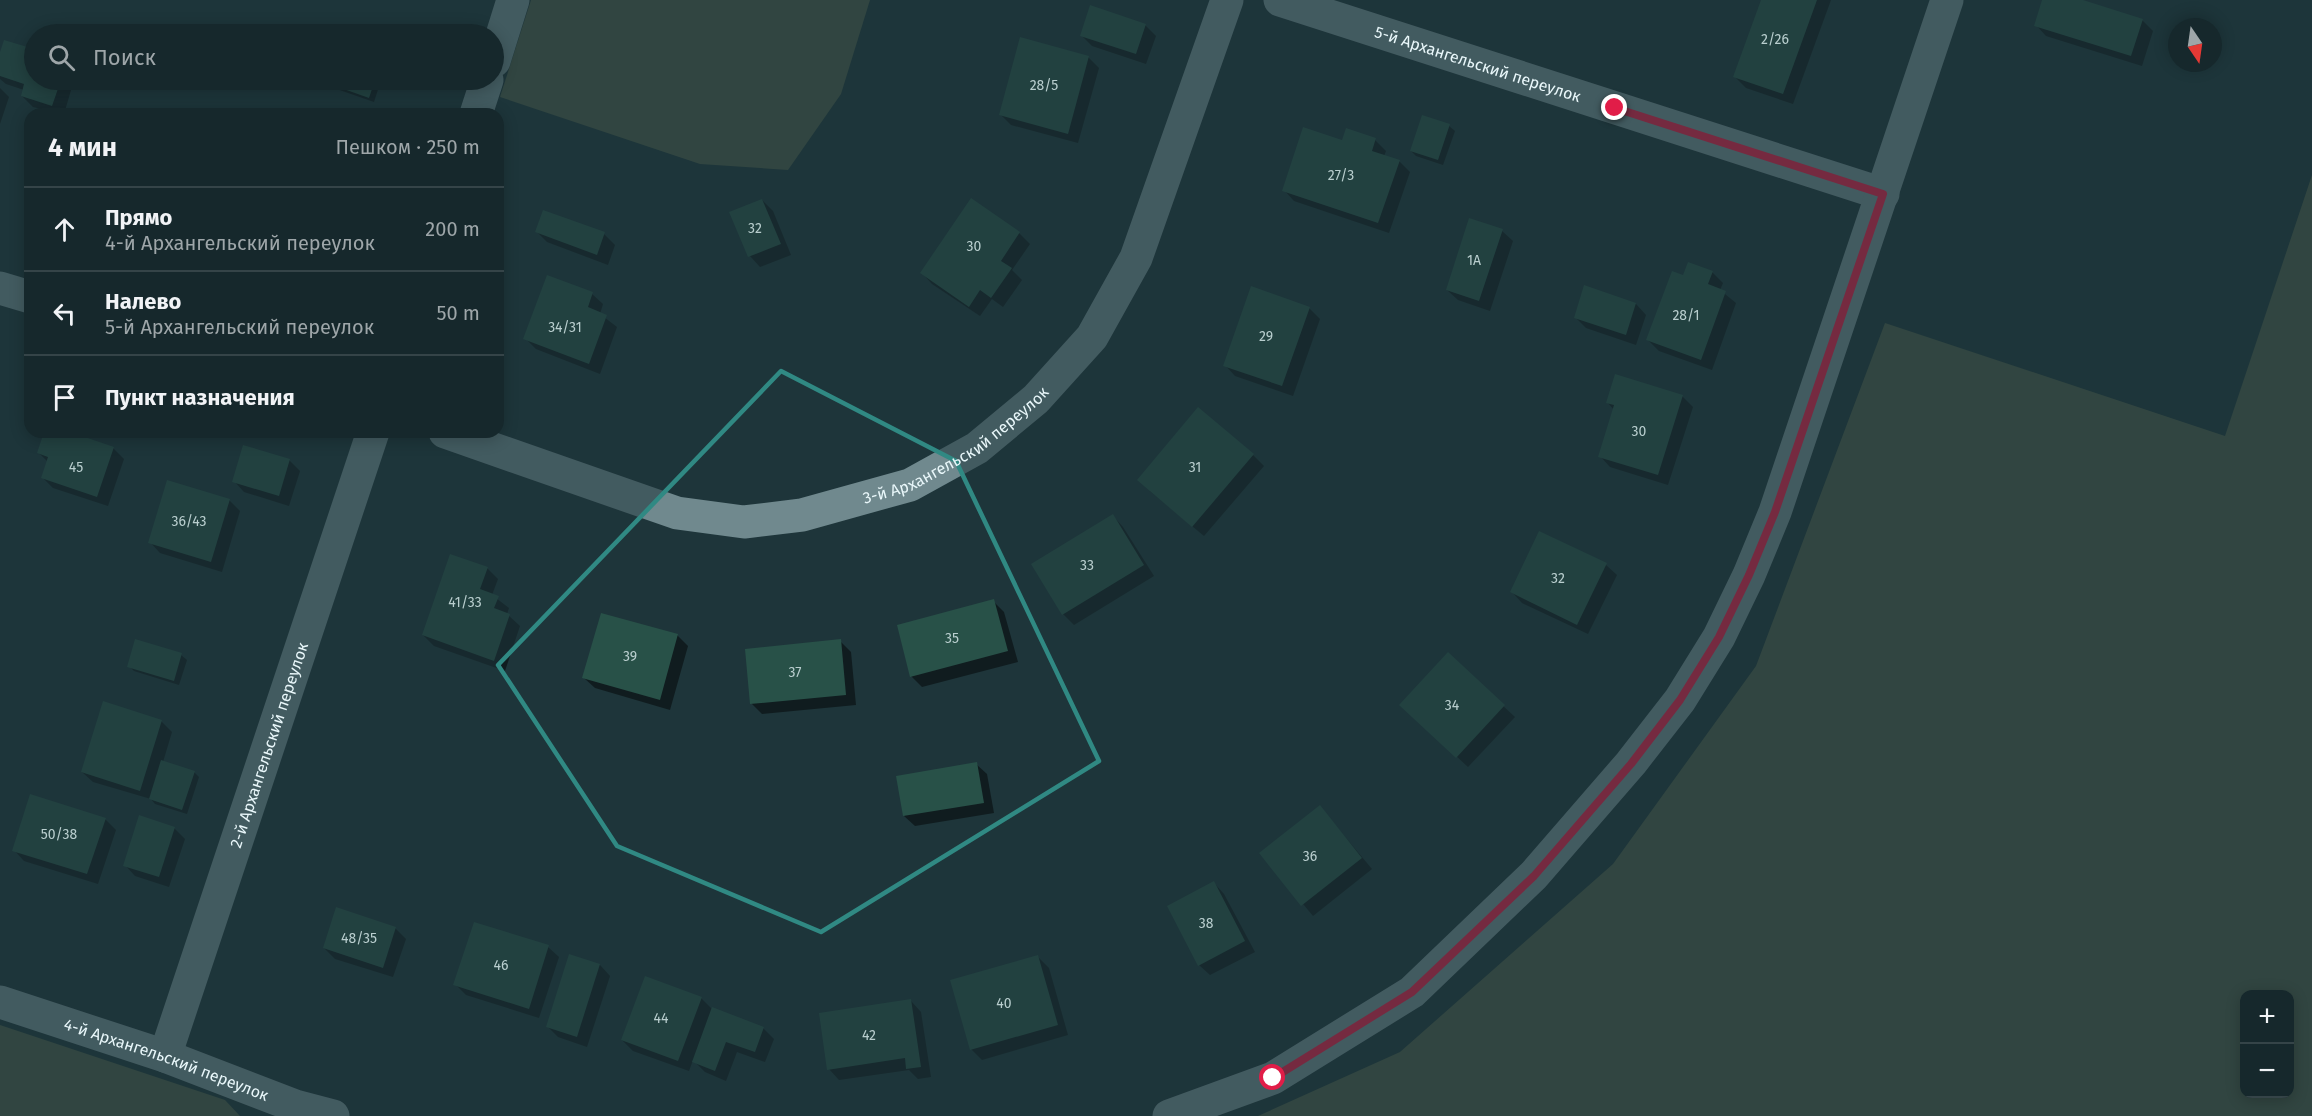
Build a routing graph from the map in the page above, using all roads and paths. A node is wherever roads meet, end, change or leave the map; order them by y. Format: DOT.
graph roads {
  1 [pos="513,0"];
  2 [pos="1227,0"];
  3 [pos="1280,0"];
  4 [pos="1947,0"];
  5 [pos="504,29"];
  6 [pos="484,90"];
  7 [pos="478,108"];
  8 [pos="1883,194"];
  9 [pos="0,288"];
  10 [pos="24,295"];
  11 [pos="371,438"];
  12 [pos="462,438"];
  13 [pos="0,1002"];
  14 [pos="165,1056"];
  15 [pos="293,1111"];
  16 [pos="333,1116"];
  17 [pos="1169,1116"];
  1 -- 5 [label="street"];
  2 -- 12 [label="street, 3-й Архангельский переулок"];
  3 -- 8 [label="street, 5-й Архангельский переулок"];
  4 -- 8 [label="street"];
  6 -- 7 [label="street"];
  8 -- 17 [label="street"];
  9 -- 10 [label="street"];
  11 -- 14 [label="street, 2-й Архангельский переулок"];
  13 -- 14 [label="street, 4-й Архангельский переулок"];
  14 -- 15 [label="street, 4-й Архангельский переулок"];
  15 -- 16 [label="street, 4-й Архангельский переулок"];
}
